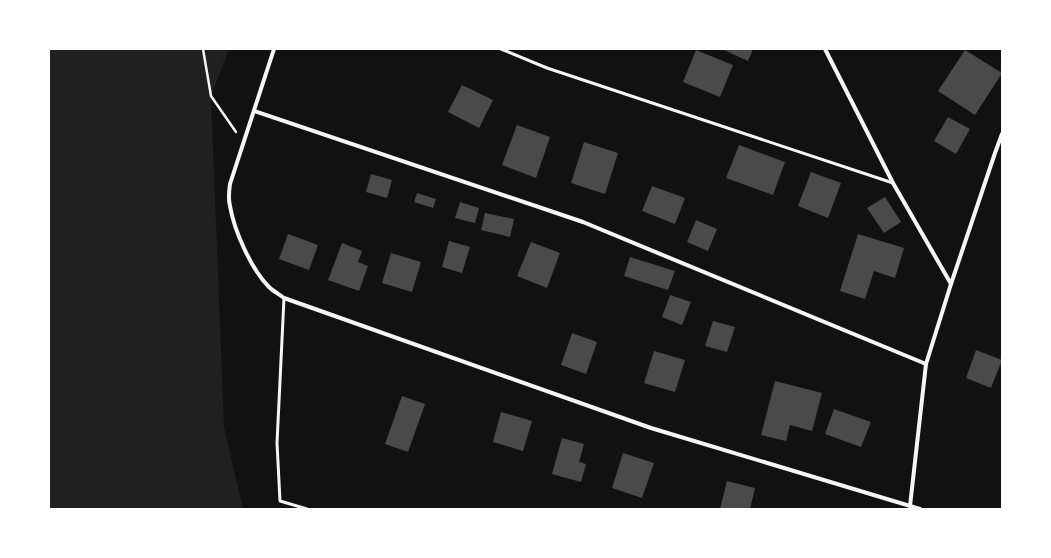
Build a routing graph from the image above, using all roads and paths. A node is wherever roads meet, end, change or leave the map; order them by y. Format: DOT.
graph roads {
  1 [pos="203,49"];
  2 [pos="274,49"];
  3 [pos="501,49"];
  4 [pos="825,49"];
  5 [pos="254,111"];
  6 [pos="1002,134"];
  7 [pos="243,142"];
  8 [pos="893,182"];
  9 [pos="951,284"];
  10 [pos="284,298"];
  11 [pos="926,364"];
  12 [pos="910,506"];
  13 [pos="307,509"];
  14 [pos="920,509"];
  1 -- 7 [label="path"];
  2 -- 5 [label="street"];
  3 -- 8 [label="lane"];
  4 -- 8 [label="street"];
  5 -- 7 [label="street"];
  5 -- 11 [label="street"];
  6 -- 9 [label="street"];
  7 -- 10 [label="street"];
  8 -- 9 [label="street"];
  9 -- 11 [label="street"];
  10 -- 12 [label="street"];
  10 -- 13 [label="lane"];
  11 -- 12 [label="street"];
  12 -- 14 [label="street"];
}
